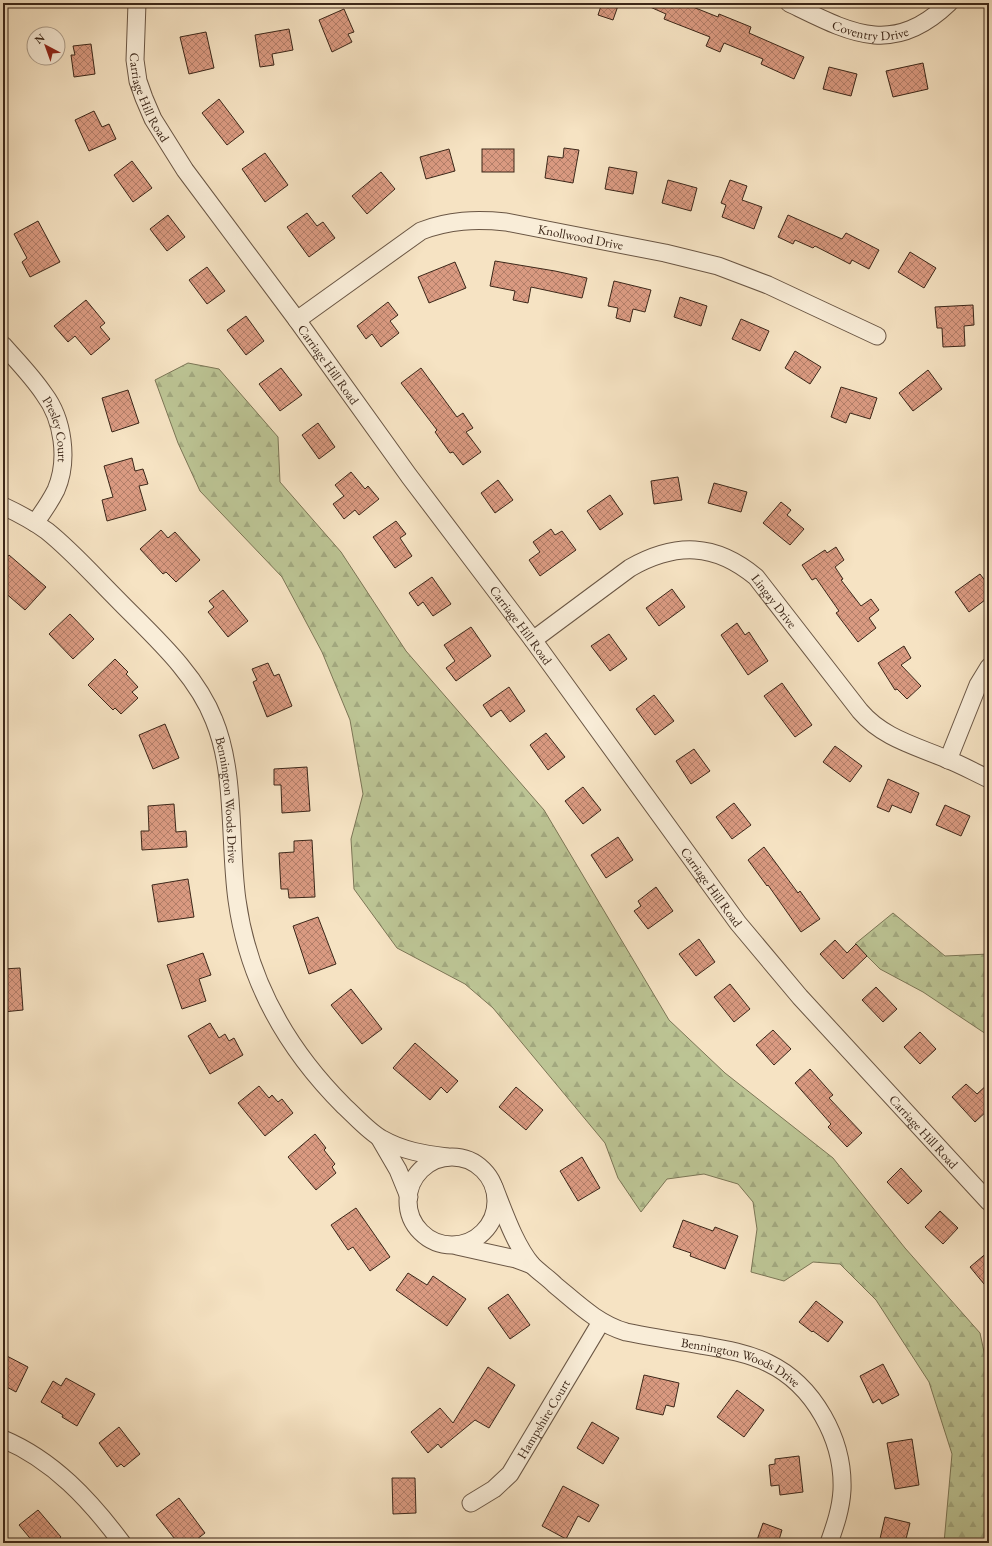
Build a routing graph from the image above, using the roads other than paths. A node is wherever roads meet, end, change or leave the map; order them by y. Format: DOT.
graph roads {
  1 [pos="137,3"];
  2 [pos="789,3"];
  3 [pos="949,3"];
  4 [pos="297,320"];
  5 [pos="877,336"];
  6 [pos="3,345"];
  7 [pos="3,506"];
  8 [pos="35,523"];
  9 [pos="533,640"];
  10 [pos="989,667"];
  11 [pos="948,760"];
  12 [pos="989,779"];
  13 [pos="380,1139"];
  14 [pos="447,1158"];
  15 [pos="494,1187"];
  16 [pos="408,1197"];
  17 [pos="989,1202"];
  18 [pos="453,1245"];
  19 [pos="532,1265"];
  20 [pos="601,1322"];
  21 [pos="3,1438"];
  22 [pos="471,1503"];
  23 [pos="122,1543"];
  24 [pos="829,1543"];
  1 -- 4 [label="street, Carriage Hill Road"];
  2 -- 3 [label="street, Coventry Drive"];
  4 -- 5 [label="street, Knollwood Drive"];
  4 -- 9 [label="street, Carriage Hill Road"];
  6 -- 8 [label="street, Presley Court"];
  7 -- 8 [label="street, Bennington Woods Drive"];
  8 -- 13 [label="street, Bennington Woods Drive"];
  9 -- 11 [label="street, Lingay Drive"];
  9 -- 17 [label="street, Carriage Hill Road"];
  10 -- 11 [label="street"];
  11 -- 12 [label="street, Lingay Drive"];
  13 -- 14 [label="street, Bennington Woods Drive"];
  13 -- 16 [label="street, Bennington Woods Drive"];
  14 -- 15 [label="street, Bennington Woods Drive"];
  14 -- 16 [label="street, Bennington Woods Drive"];
  15 -- 18 [label="street, Bennington Woods Drive"];
  15 -- 19 [label="street, Bennington Woods Drive"];
  16 -- 18 [label="street, Bennington Woods Drive"];
  18 -- 19 [label="street, Bennington Woods Drive"];
  19 -- 20 [label="street, Bennington Woods Drive"];
  20 -- 22 [label="street, Hampshire Court"];
  20 -- 24 [label="street, Bennington Woods Drive"];
  21 -- 23 [label="street"];
}
